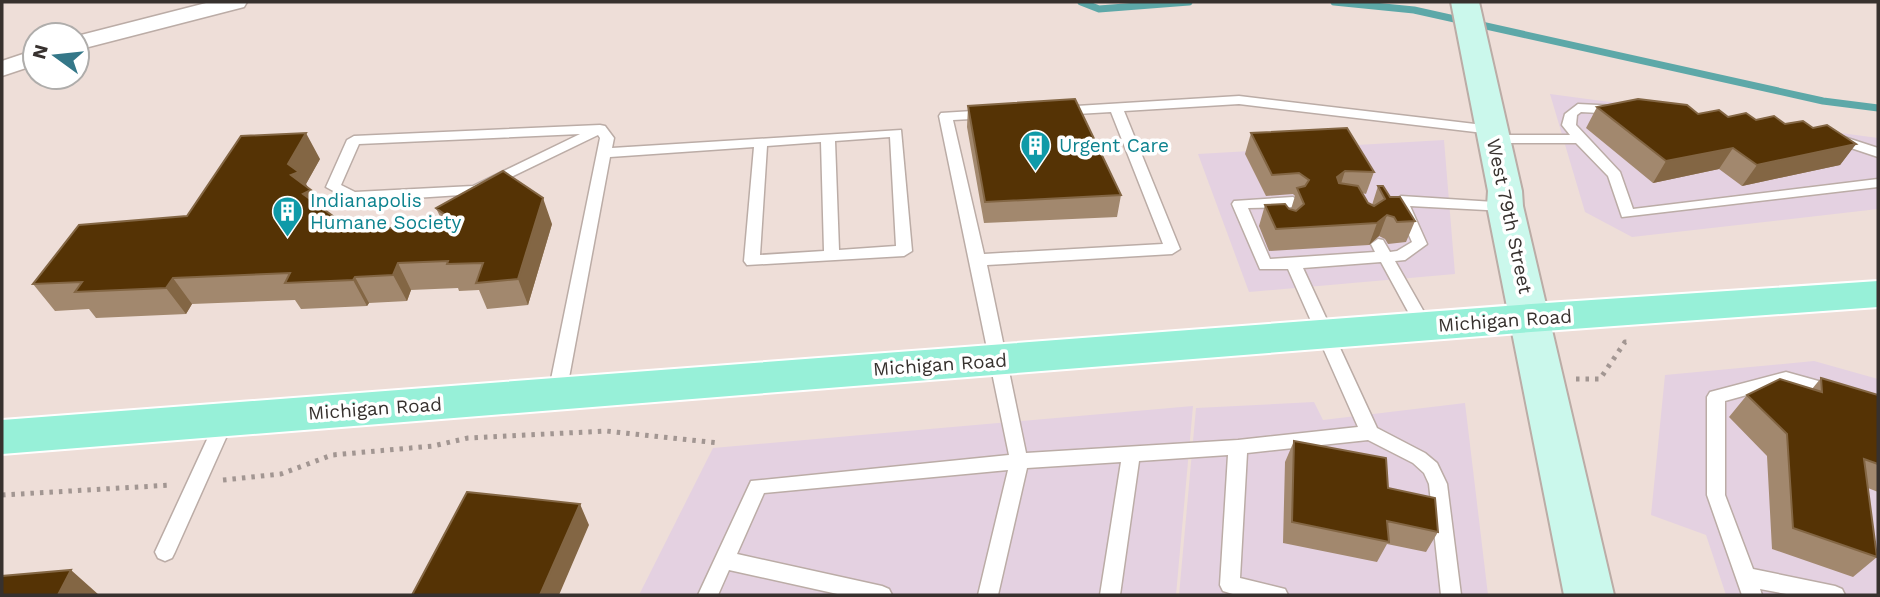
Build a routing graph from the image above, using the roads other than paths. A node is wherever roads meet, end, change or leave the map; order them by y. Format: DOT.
graph roads {
  1 [pos="236,2"];
  2 [pos="1465,4"];
  3 [pos="91,39"];
  4 [pos="21,62"];
  5 [pos="2,69"];
  6 [pos="1116,108"];
  7 [pos="1051,111"];
  8 [pos="1632,112"];
  9 [pos="998,114"];
  10 [pos="600,129"];
  11 [pos="1493,134"];
  12 [pos="1820,136"];
  13 [pos="828,138"];
  14 [pos="1580,139"];
  15 [pos="761,142"];
  16 [pos="605,153"];
  17 [pos="1878,153"];
  18 [pos="1878,183"];
  19 [pos="1284,206"];
  20 [pos="1506,206"];
  21 [pos="1381,250"];
  22 [pos="832,256"];
  23 [pos="1299,258"];
  24 [pos="978,260"];
  25 [pos="1878,294"];
  26 [pos="1531,318"];
  27 [pos="1424,326"];
  28 [pos="1327,334"];
  29 [pos="1000,359"];
  30 [pos="557,394"];
  31 [pos="1852,396"];
  32 [pos="225,420"];
  33 [pos="1370,433"];
  34 [pos="2,437"];
  35 [pos="1238,447"];
  36 [pos="1131,454"];
  37 [pos="1019,461"];
  38 [pos="165,552"];
  39 [pos="724,560"];
  40 [pos="1749,586"];
  41 [pos="1230,590"];
  42 [pos="708,595"];
  43 [pos="882,595"];
  44 [pos="988,595"];
  45 [pos="1110,595"];
  46 [pos="1278,595"];
  47 [pos="1451,595"];
  48 [pos="1590,595"];
  49 [pos="1835,595"];
  1 -- 3 [label="street"];
  2 -- 11 [label="main road, West 79th Street"];
  4 -- 5 [label="street"];
  6 -- 7 [label="lane"];
  6 -- 11 [label="lane"];
  6 -- 24 [label="lane"];
  8 -- 14 [label="lane"];
  9 -- 24 [label="lane"];
  10 -- 10 [label="lane"];
  10 -- 16 [label="lane"];
  11 -- 14 [label="lane"];
  11 -- 20 [label="main road, West 79th Street"];
  12 -- 17 [label="lane"];
  13 -- 15 [label="lane"];
  13 -- 22 [label="lane"];
  13 -- 22 [label="lane"];
  14 -- 18 [label="lane"];
  15 -- 16 [label="lane"];
  15 -- 22 [label="lane"];
  16 -- 30 [label="lane"];
  19 -- 23 [label="lane"];
  20 -- 21 [label="lane"];
  20 -- 26 [label="main road, West 79th Street"];
  21 -- 23 [label="lane"];
  21 -- 27 [label="lane"];
  23 -- 28 [label="lane"];
  24 -- 29 [label="lane"];
  25 -- 26 [label="main road, Michigan Road"];
  26 -- 27 [label="main road, Michigan Road"];
  26 -- 48 [label="main road, West 79th Street"];
  27 -- 28 [label="main road, Michigan Road"];
  28 -- 29 [label="main road, Michigan Road"];
  28 -- 33 [label="lane"];
  29 -- 30 [label="main road, Michigan Road"];
  29 -- 37 [label="lane"];
  30 -- 32 [label="main road, Michigan Road"];
  31 -- 40 [label="lane"];
  32 -- 34 [label="main road, Michigan Road"];
  32 -- 38 [label="lane"];
  33 -- 35 [label="lane"];
  33 -- 47 [label="lane"];
  35 -- 36 [label="lane"];
  35 -- 41 [label="lane"];
  36 -- 37 [label="lane"];
  36 -- 45 [label="lane"];
  37 -- 39 [label="lane"];
  37 -- 44 [label="lane"];
  39 -- 42 [label="lane"];
  39 -- 43 [label="lane"];
  40 -- 49 [label="lane"];
  41 -- 46 [label="lane"];
}
